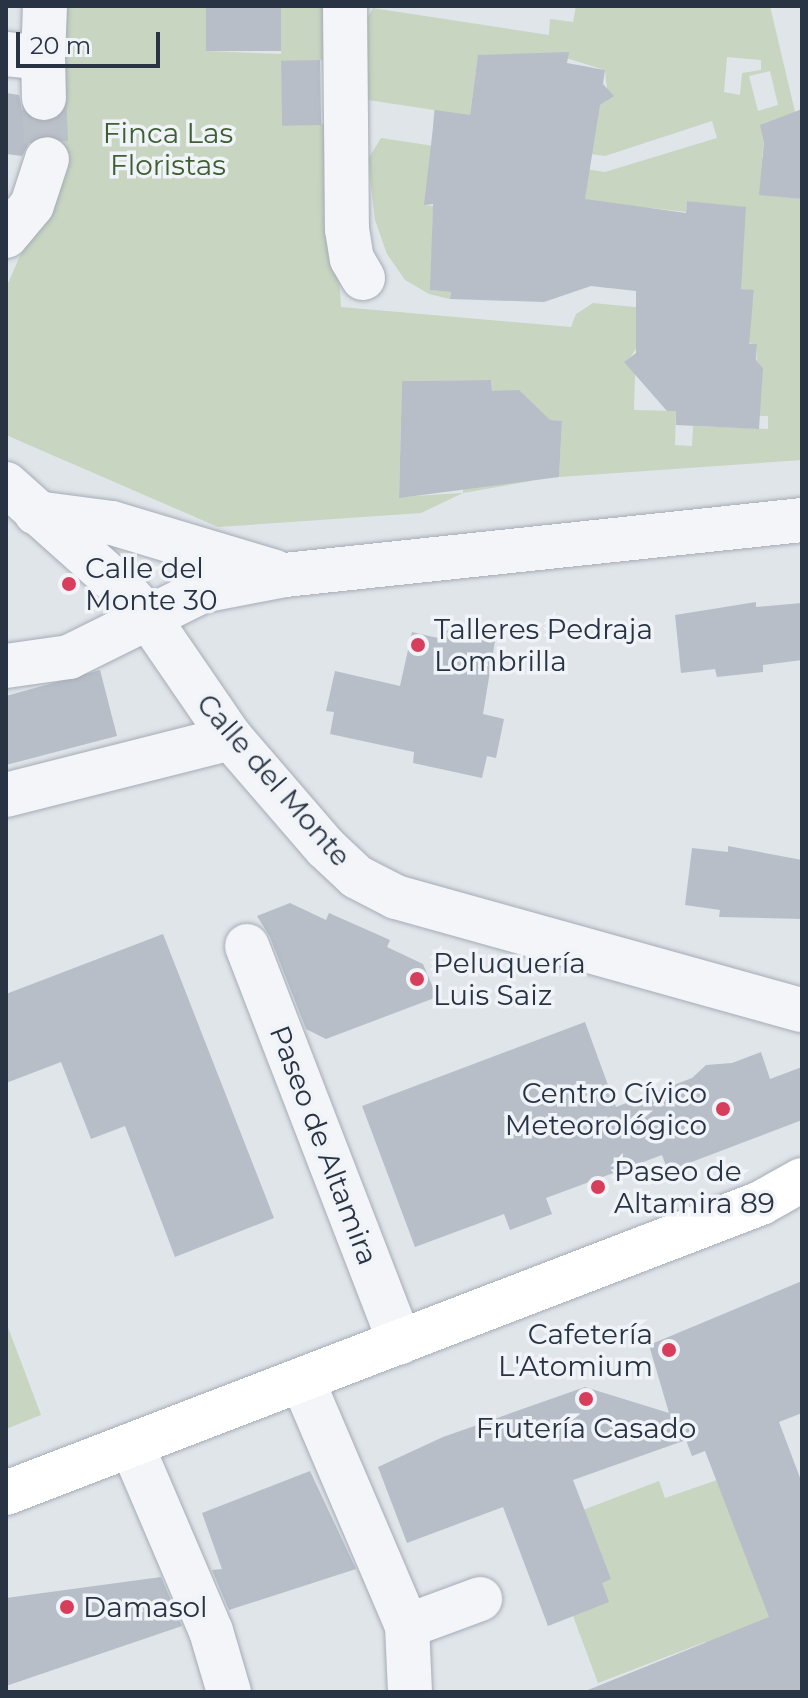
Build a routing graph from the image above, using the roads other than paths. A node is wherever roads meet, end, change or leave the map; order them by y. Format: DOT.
graph roads {
  1 [pos="45,6"];
  2 [pos="345,6"];
  3 [pos="31,70"];
  4 [pos="47,159"];
  5 [pos="6,236"];
  6 [pos="363,278"];
  7 [pos="6,484"];
  8 [pos="24,512"];
  9 [pos="802,520"];
  10 [pos="185,548"];
  11 [pos="285,575"];
  12 [pos="119,585"];
  13 [pos="148,617"];
  14 [pos="6,666"];
  15 [pos="231,738"];
  16 [pos="6,795"];
  17 [pos="247,946"];
  18 [pos="802,1010"];
  19 [pos="802,1180"];
  20 [pos="781,1199"];
  21 [pos="400,1343"];
  22 [pos="303,1382"];
  23 [pos="132,1446"];
  24 [pos="6,1493"];
  25 [pos="480,1599"];
  26 [pos="407,1626"];
  27 [pos="229,1692"];
  28 [pos="410,1692"];
  1 -- 3 [label="street"];
  2 -- 6 [label="street"];
  4 -- 5 [label="street"];
  7 -- 8 [label="street, Calle del Monte"];
  8 -- 10 [label="street"];
  8 -- 12 [label="street, Calle del Monte"];
  9 -- 11 [label="street"];
  10 -- 11 [label="street"];
  10 -- 12 [label="street"];
  11 -- 13 [label="street"];
  12 -- 13 [label="street, Calle del Monte"];
  13 -- 14 [label="street"];
  13 -- 15 [label="street, Calle del Monte"];
  15 -- 16 [label="street"];
  15 -- 18 [label="street, Calle del Monte"];
  17 -- 21 [label="street, Paseo de Altamira"];
  19 -- 20 [label="main road"];
  20 -- 21 [label="main road"];
  21 -- 22 [label="main road"];
  22 -- 23 [label="main road"];
  22 -- 26 [label="street"];
  23 -- 24 [label="main road"];
  23 -- 27 [label="street"];
  25 -- 26 [label="street"];
  26 -- 28 [label="street"];
}
